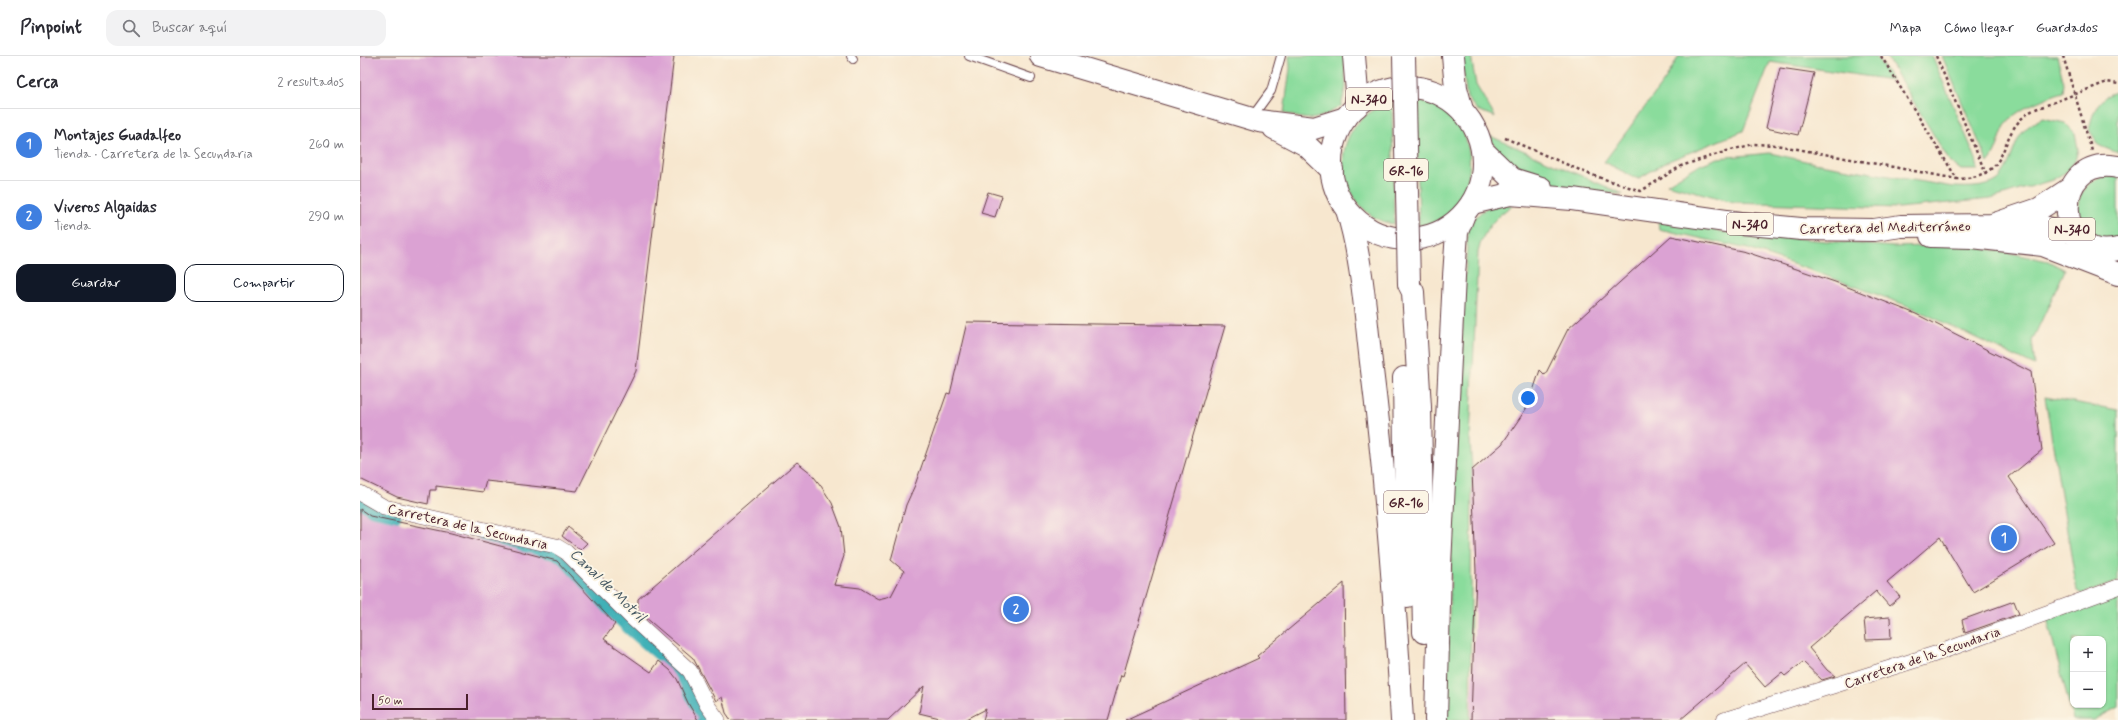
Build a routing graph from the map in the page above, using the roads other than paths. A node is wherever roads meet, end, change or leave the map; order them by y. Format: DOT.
graph roads {
  1 [pos="969,56"];
  2 [pos="1041,56"];
  3 [pos="1281,56"];
  4 [pos="1354,56"];
  5 [pos="1404,56"];
  6 [pos="1453,56"];
  7 [pos="1031,78"];
  8 [pos="1462,110"];
  9 [pos="1351,113"];
  10 [pos="1255,119"];
  11 [pos="1483,151"];
  12 [pos="2108,167"];
  13 [pos="1332,170"];
  14 [pos="2071,188"];
  15 [pos="1572,199"];
  16 [pos="1468,209"];
  17 [pos="1347,210"];
  18 [pos="1992,225"];
  19 [pos="1874,230"];
  20 [pos="2074,233"];
  21 [pos="2091,247"];
  22 [pos="2118,249"];
  23 [pos="2118,273"];
  24 [pos="1409,284"];
  25 [pos="360,493"];
  26 [pos="2118,587"];
  27 [pos="718,720"];
  28 [pos="1402,720"];
  29 [pos="1410,720"];
  30 [pos="1426,720"];
  31 [pos="1436,720"];
  32 [pos="1724,720"];
  1 -- 7 [label="lane"];
  2 -- 10 [label="main road, N-340"];
  3 -- 10 [label="lane"];
  4 -- 9 [label="main road"];
  5 -- 24 [label="main road, GR-16, bridge"];
  6 -- 8 [label="main road"];
  8 -- 9 [label="main road, N-340"];
  8 -- 11 [label="main road, N-340"];
  9 -- 10 [label="main road, N-340"];
  9 -- 13 [label="main road, N-340"];
  10 -- 13 [label="main road, N-340"];
  11 -- 15 [label="main road, Carretera del Mediterráneo / N-340"];
  11 -- 16 [label="main road, N-340"];
  12 -- 14 [label="main road, N-340"];
  13 -- 17 [label="main road, N-340"];
  14 -- 18 [label="main road, Carretera del Mediterráneo / N-340"];
  14 -- 20 [label="main road, N-340"];
  15 -- 16 [label="main road, Carretera del Mediterráneo / N-340"];
  15 -- 19 [label="main road, Carretera del Mediterráneo / N-340"];
  16 -- 17 [label="main road, N-340"];
  16 -- 31 [label="main road"];
  17 -- 28 [label="main road"];
  18 -- 19 [label="main road, Carretera del Mediterráneo / N-340"];
  18 -- 20 [label="main road, N-340"];
  19 -- 23 [label="main road"];
  20 -- 21 [label="main road, N-340"];
  21 -- 22 [label="main road, N-340"];
  21 -- 23 [label="main road"];
  24 -- 29 [label="main road, GR-16"];
  24 -- 30 [label="main road, GR-16"];
  25 -- 27 [label="street, Carretera de la Secundaria"];
  26 -- 32 [label="street, Carretera de la Secundaria"];
}
